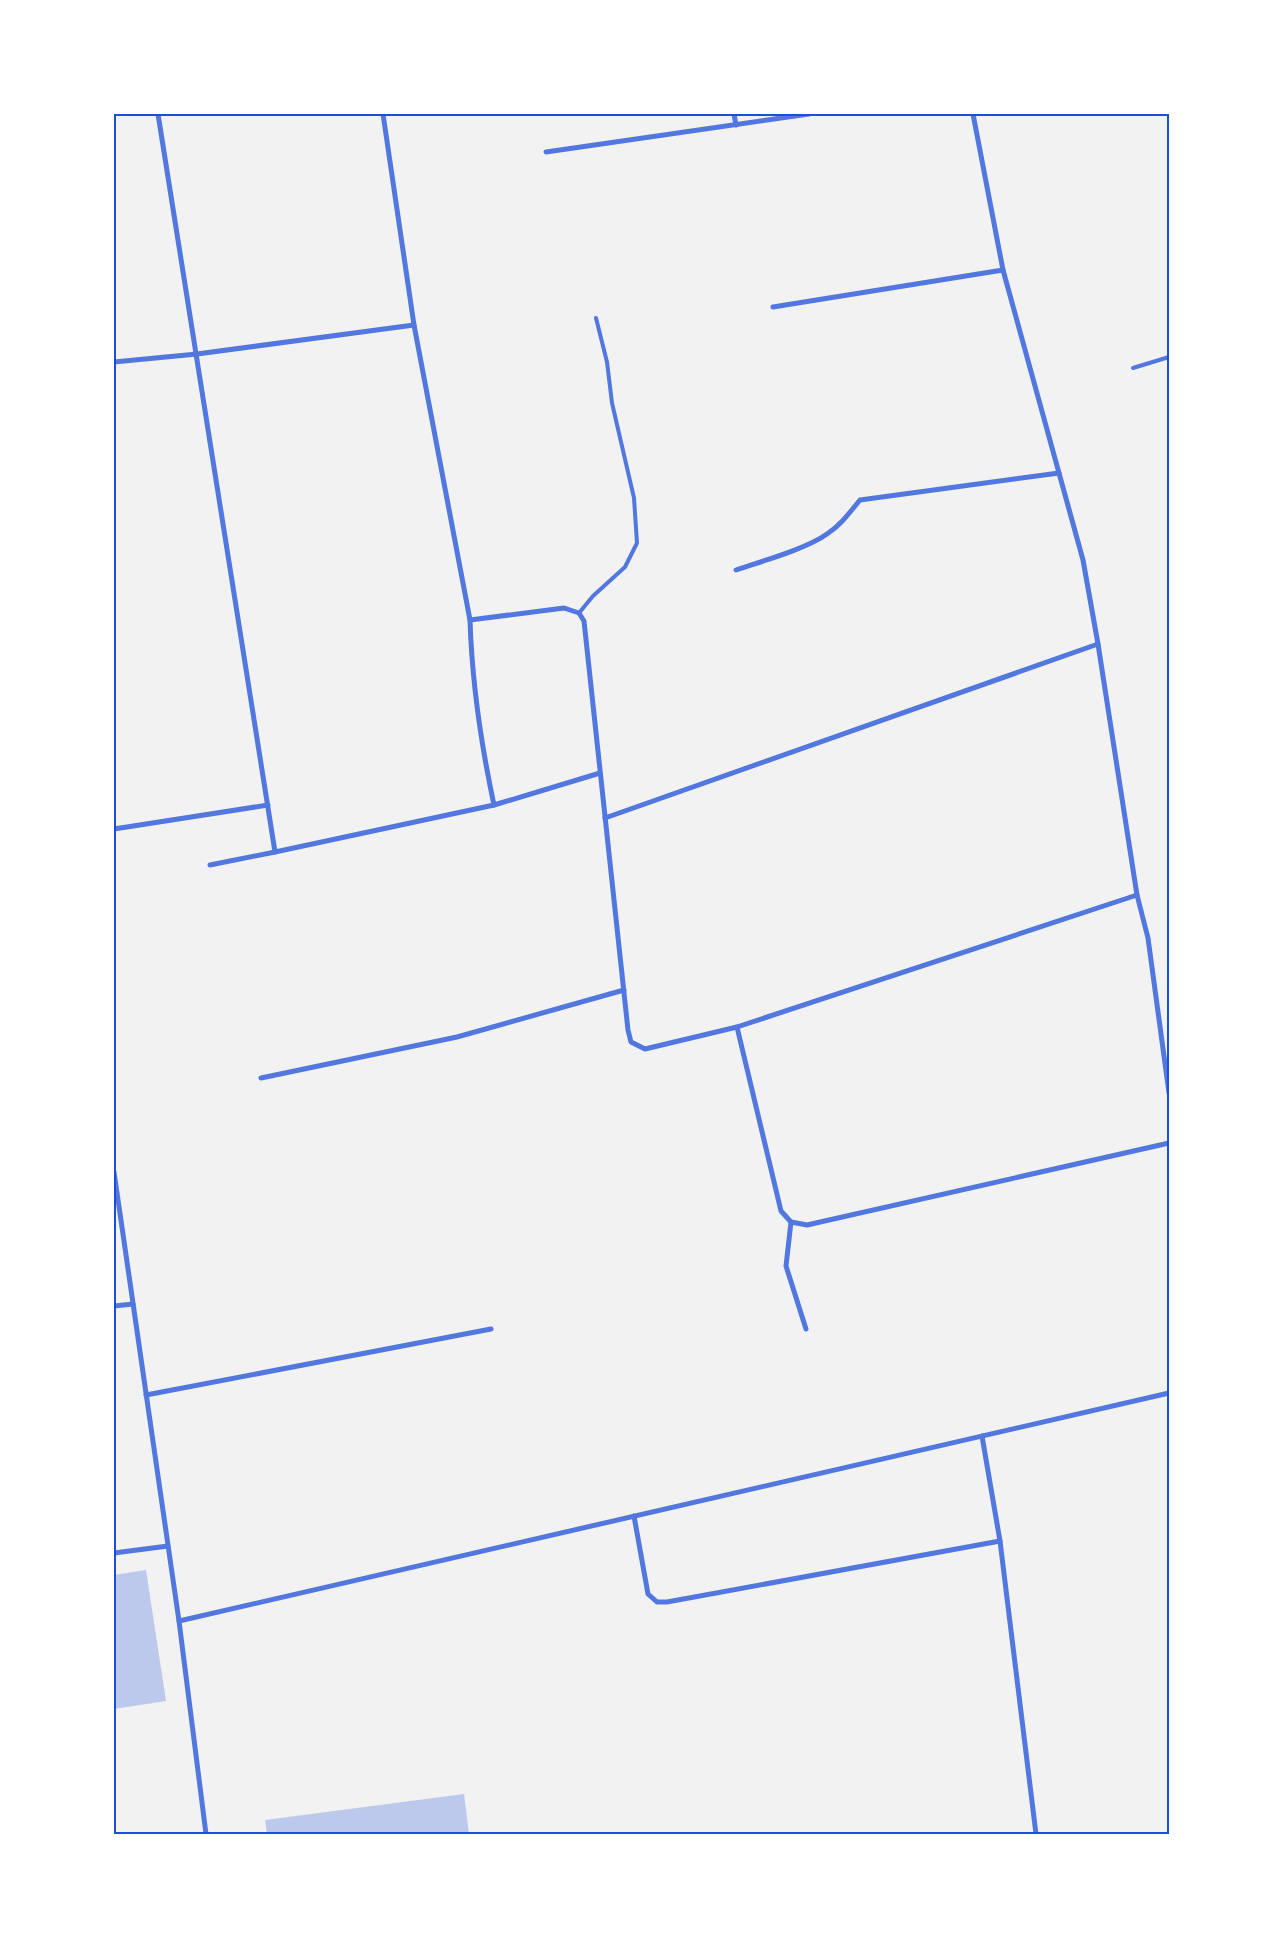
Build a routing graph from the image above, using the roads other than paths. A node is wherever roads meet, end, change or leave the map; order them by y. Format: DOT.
graph roads {
  1 [pos="158,114"];
  2 [pos="383,114"];
  3 [pos="734,114"];
  4 [pos="809,114"];
  5 [pos="973,114"];
  6 [pos="736,125"];
  7 [pos="546,152"];
  8 [pos="1003,270"];
  9 [pos="773,308"];
  10 [pos="596,318"];
  11 [pos="414,325"];
  12 [pos="197,354"];
  13 [pos="1169,357"];
  14 [pos="114,362"];
  15 [pos="1134,368"];
  16 [pos="1059,473"];
  17 [pos="736,570"];
  18 [pos="579,613"];
  19 [pos="470,620"];
  20 [pos="1098,644"];
  21 [pos="600,773"];
  22 [pos="268,805"];
  23 [pos="494,806"];
  24 [pos="605,818"];
  25 [pos="114,830"];
  26 [pos="275,852"];
  27 [pos="210,865"];
  28 [pos="1137,896"];
  29 [pos="624,990"];
  30 [pos="737,1027"];
  31 [pos="261,1078"];
  32 [pos="1169,1094"];
  33 [pos="1169,1143"];
  34 [pos="114,1172"];
  35 [pos="790,1222"];
  36 [pos="133,1304"];
  37 [pos="114,1306"];
  38 [pos="490,1329"];
  39 [pos="806,1329"];
  40 [pos="1169,1393"];
  41 [pos="146,1395"];
  42 [pos="982,1436"];
  43 [pos="634,1516"];
  44 [pos="1000,1541"];
  45 [pos="168,1546"];
  46 [pos="114,1553"];
  47 [pos="179,1621"];
  48 [pos="206,1834"];
  49 [pos="1036,1834"];
  1 -- 12 [label="street"];
  2 -- 11 [label="street"];
  3 -- 6 [label="street"];
  4 -- 6 [label="street"];
  5 -- 8 [label="street"];
  6 -- 7 [label="street"];
  8 -- 9 [label="street"];
  8 -- 16 [label="street"];
  10 -- 18 [label="lane"];
  11 -- 12 [label="street"];
  11 -- 19 [label="street"];
  12 -- 14 [label="street"];
  12 -- 22 [label="street"];
  13 -- 15 [label="lane"];
  16 -- 17 [label="street"];
  16 -- 20 [label="street"];
  18 -- 19 [label="street"];
  18 -- 21 [label="street"];
  19 -- 23 [label="street"];
  20 -- 24 [label="street"];
  20 -- 28 [label="street"];
  21 -- 23 [label="street"];
  21 -- 24 [label="street"];
  22 -- 25 [label="street"];
  22 -- 26 [label="street"];
  23 -- 26 [label="street"];
  24 -- 29 [label="street"];
  26 -- 27 [label="street"];
  28 -- 30 [label="street"];
  28 -- 32 [label="street"];
  29 -- 30 [label="street"];
  29 -- 31 [label="street"];
  30 -- 35 [label="street"];
  33 -- 35 [label="street"];
  34 -- 36 [label="street"];
  35 -- 39 [label="street"];
  36 -- 37 [label="street"];
  36 -- 41 [label="street"];
  38 -- 41 [label="street"];
  40 -- 42 [label="street"];
  41 -- 45 [label="street"];
  42 -- 43 [label="street"];
  42 -- 44 [label="street"];
  43 -- 44 [label="street"];
  43 -- 47 [label="street"];
  44 -- 49 [label="street"];
  45 -- 46 [label="street"];
  45 -- 47 [label="street"];
  47 -- 48 [label="street"];
}
